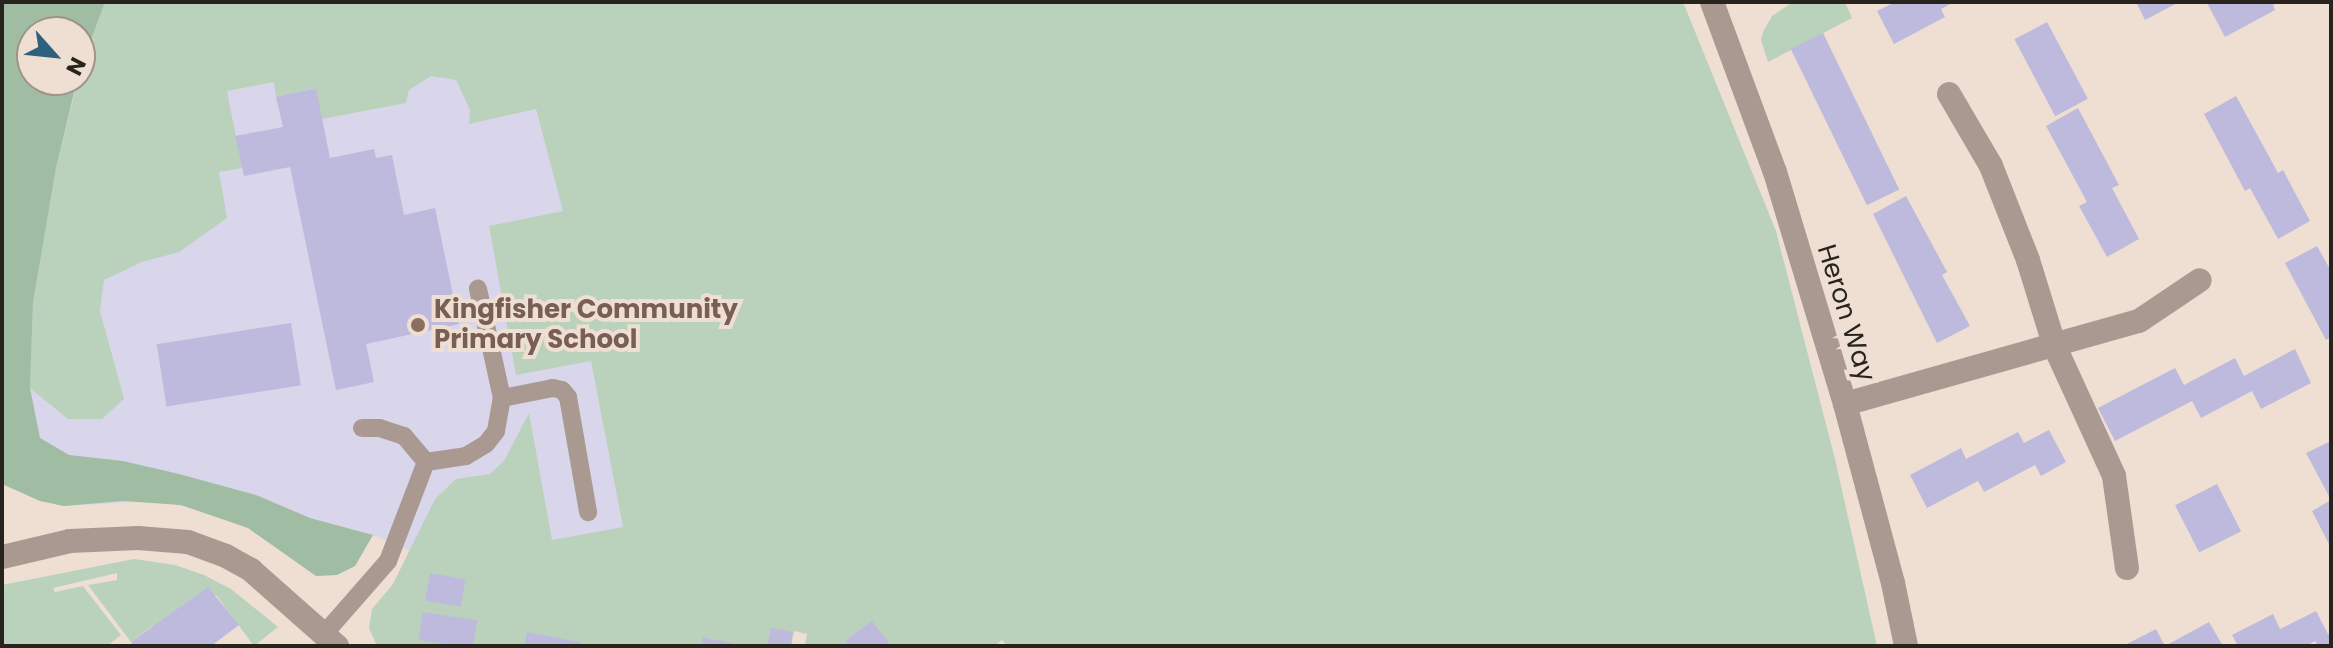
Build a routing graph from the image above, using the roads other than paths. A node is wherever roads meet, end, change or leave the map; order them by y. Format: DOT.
graph roads {
  1 [pos="1721,5"];
  2 [pos="1949,94"];
  3 [pos="2200,280"];
  4 [pos="478,289"];
  5 [pos="2055,347"];
  6 [pos="502,398"];
  7 [pos="1845,404"];
  8 [pos="362,428"];
  9 [pos="426,462"];
  10 [pos="588,512"];
  11 [pos="2,557"];
  12 [pos="2127,568"];
  13 [pos="331,639"];
  14 [pos="1906,646"];
  1 -- 7 [label="street, Heron Way"];
  2 -- 5 [label="street"];
  3 -- 5 [label="street"];
  4 -- 6 [label="lane"];
  5 -- 7 [label="street"];
  5 -- 12 [label="street"];
  6 -- 9 [label="lane"];
  6 -- 10 [label="lane"];
  7 -- 14 [label="street, Heron Way"];
  8 -- 9 [label="lane"];
  9 -- 13 [label="lane"];
  11 -- 13 [label="street"];
}
